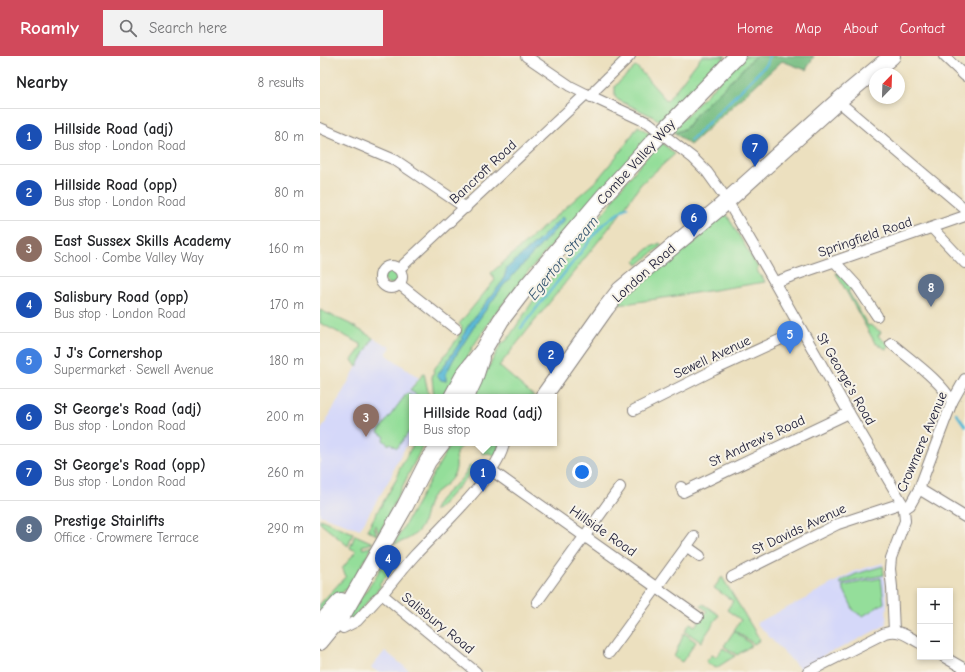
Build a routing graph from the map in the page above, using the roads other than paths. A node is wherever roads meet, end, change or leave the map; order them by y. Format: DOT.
graph roads {
  1 [pos="526,56"];
  2 [pos="630,56"];
  3 [pos="737,56"];
  4 [pos="892,56"];
  5 [pos="944,56"];
  6 [pos="965,76"];
  7 [pos="588,95"];
  8 [pos="838,101"];
  9 [pos="320,128"];
  10 [pos="727,202"];
  11 [pos="466,208"];
  12 [pos="965,209"];
  13 [pos="965,216"];
  14 [pos="932,228"];
  15 [pos="835,262"];
  16 [pos="965,263"];
  17 [pos="399,269"];
  18 [pos="775,282"];
  19 [pos="399,284"];
  20 [pos="877,316"];
  21 [pos="456,329"];
  22 [pos="802,330"];
  23 [pos="891,343"];
  24 [pos="484,349"];
  25 [pos="965,380"];
  26 [pos="454,394"];
  27 [pos="467,394"];
  28 [pos="545,394"];
  29 [pos="952,402"];
  30 [pos="634,410"];
  31 [pos="848,413"];
  32 [pos="431,446"];
  33 [pos="440,446"];
  34 [pos="504,446"];
  35 [pos="428,461"];
  36 [pos="491,470"];
  37 [pos="681,486"];
  38 [pos="620,487"];
  39 [pos="919,489"];
  40 [pos="903,506"];
  41 [pos="965,517"];
  42 [pos="585,536"];
  43 [pos="694,536"];
  44 [pos="686,546"];
  45 [pos="700,556"];
  46 [pos="732,577"];
  47 [pos="657,587"];
  48 [pos="355,591"];
  49 [pos="382,595"];
  50 [pos="537,602"];
  51 [pos="698,617"];
  52 [pos="320,624"];
  53 [pos="343,628"];
  54 [pos="894,631"];
  55 [pos="917,641"];
  56 [pos="320,642"];
  57 [pos="609,652"];
  58 [pos="949,660"];
  59 [pos="965,669"];
  60 [pos="476,672"];
  61 [pos="808,672"];
  1 -- 7 [label="street, St George's Road"];
  2 -- 7 [label="street, Bancroft Road"];
  3 -- 24 [label="main road, Combe Valley Way"];
  4 -- 8 [label="main road, London Road"];
  5 -- 6 [label="street"];
  7 -- 10 [label="street, St George's Road, bridge"];
  7 -- 11 [label="street, Bancroft Road"];
  8 -- 10 [label="main road, London Road"];
  8 -- 12 [label="street"];
  9 -- 11 [label="street"];
  10 -- 18 [label="street, St George's Road"];
  10 -- 28 [label="main road, London Road"];
  11 -- 17 [label="street, Bancroft Road"];
  13 -- 14 [label="street, Springfield Road"];
  14 -- 15 [label="street, Springfield Road"];
  14 -- 16 [label="street"];
  15 -- 18 [label="street, Springfield Road"];
  15 -- 20 [label="street"];
  17 -- 19 [label="street"];
  17 -- 19 [label="street"];
  18 -- 22 [label="street, St George's Road"];
  19 -- 21 [label="street"];
  22 -- 30 [label="street, Sewell Avenue"];
  22 -- 31 [label="street, St George's Road"];
  23 -- 29 [label="street"];
  24 -- 26 [label="main road, Combe Valley Way"];
  24 -- 27 [label="main road, Combe Valley Way"];
  25 -- 29 [label="street, Crowmere Avenue"];
  29 -- 39 [label="street, Crowmere Avenue"];
  31 -- 37 [label="street, St Andrew's Road"];
  31 -- 40 [label="street, St George's Road"];
  32 -- 35 [label="main road"];
  33 -- 35 [label="main road"];
  34 -- 36 [label="street"];
  35 -- 48 [label="main road"];
  36 -- 42 [label="street, Hillside Road"];
  36 -- 49 [label="street"];
  38 -- 42 [label="street"];
  39 -- 40 [label="street, Crowmere Avenue"];
  39 -- 41 [label="street"];
  40 -- 46 [label="street, St Davids Avenue"];
  40 -- 54 [label="street, Crowmere Avenue"];
  42 -- 47 [label="street, Hillside Road"];
  42 -- 50 [label="street"];
  43 -- 44 [label="street"];
  44 -- 45 [label="street"];
  44 -- 47 [label="street"];
  47 -- 51 [label="street, Hillside Road"];
  47 -- 57 [label="street"];
  48 -- 52 [label="main road"];
  48 -- 56 [label="main road"];
  49 -- 53 [label="street"];
  49 -- 60 [label="street, Salisbury Road"];
  54 -- 55 [label="street"];
  54 -- 61 [label="street"];
  58 -- 59 [label="street"];
}
